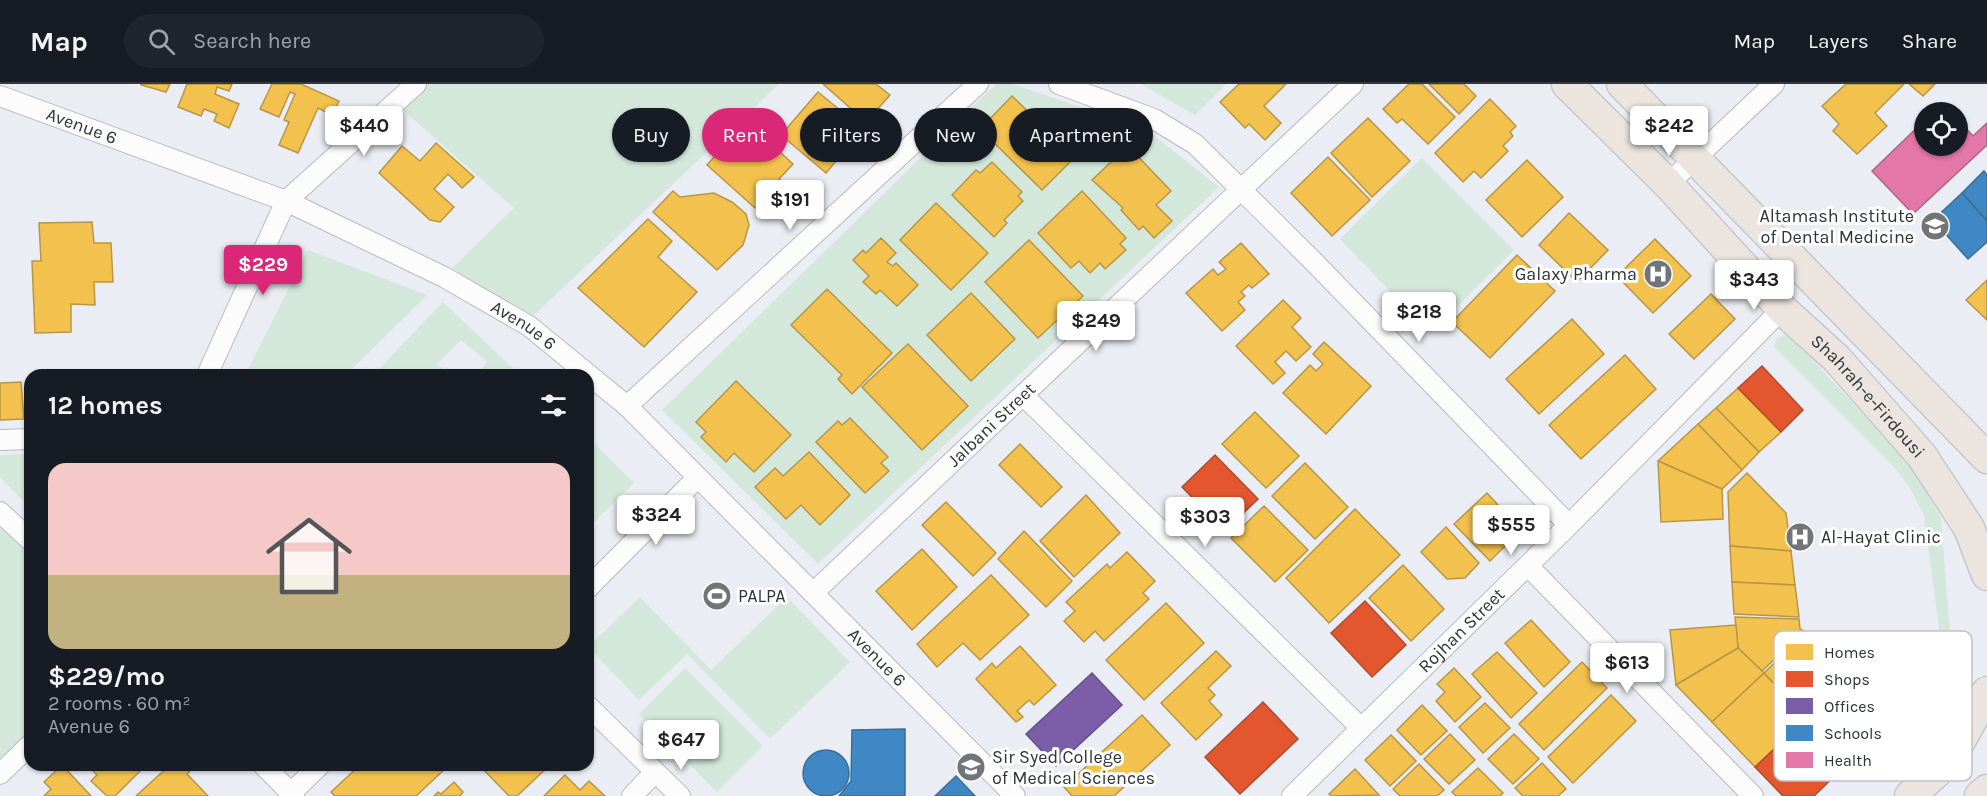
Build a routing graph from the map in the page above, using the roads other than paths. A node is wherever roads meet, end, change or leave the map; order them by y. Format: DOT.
graph roads {
  1 [pos="416,84"];
  2 [pos="978,84"];
  3 [pos="1059,84"];
  4 [pos="1353,84"];
  5 [pos="1567,84"];
  6 [pos="1622,84"];
  7 [pos="1774,84"];
  8 [pos="0,96"];
  9 [pos="1695,158"];
  10 [pos="1668,184"];
  11 [pos="1241,189"];
  12 [pos="286,201"];
  13 [pos="1782,309"];
  14 [pos="210,369"];
  15 [pos="582,369"];
  16 [pos="594,379"];
  17 [pos="1023,395"];
  18 [pos="627,406"];
  19 [pos="24,439"];
  20 [pos="0,440"];
  21 [pos="1987,458"];
  22 [pos="697,478"];
  23 [pos="0,512"];
  24 [pos="1569,525"];
  25 [pos="24,534"];
  26 [pos="1528,566"];
  27 [pos="1987,575"];
  28 [pos="594,582"];
  29 [pos="814,592"];
  30 [pos="1984,700"];
  31 [pos="594,712"];
  32 [pos="1972,721"];
  33 [pos="1360,728"];
  34 [pos="24,750"];
  35 [pos="269,771"];
  36 [pos="314,771"];
  37 [pos="655,772"];
  38 [pos="0,774"];
  39 [pos="1927,781"];
  40 [pos="1987,790"];
  41 [pos="293,794"];
  42 [pos="632,796"];
  43 [pos="680,796"];
  44 [pos="1015,796"];
  45 [pos="1292,796"];
  46 [pos="1753,796"];
  47 [pos="1910,796"];
  48 [pos="1980,796"];
  1 -- 12 [label="street"];
  2 -- 18 [label="street"];
  3 -- 11 [label="street"];
  4 -- 11 [label="street, Jalbani Street"];
  5 -- 10 [label="main road, Shahrah-e-Firdousi"];
  6 -- 9 [label="main road"];
  7 -- 9 [label="street"];
  8 -- 12 [label="street, Avenue 6"];
  9 -- 10 [label="street"];
  9 -- 21 [label="main road"];
  10 -- 13 [label="main road, Shahrah-e-Firdousi"];
  11 -- 17 [label="street, Jalbani Street"];
  11 -- 24 [label="street"];
  12 -- 14 [label="street"];
  12 -- 15 [label="street, Avenue 6"];
  13 -- 24 [label="street, Rojhan Street"];
  13 -- 27 [label="main road, Shahrah-e-Firdousi"];
  16 -- 18 [label="street, Avenue 6"];
  17 -- 29 [label="street, Jalbani Street"];
  17 -- 33 [label="street"];
  18 -- 22 [label="street, Avenue 6"];
  19 -- 20 [label="street"];
  22 -- 28 [label="street"];
  22 -- 29 [label="street, Avenue 6"];
  23 -- 25 [label="street"];
  24 -- 26 [label="street, Rojhan Street"];
  26 -- 33 [label="street, Rojhan Street"];
  26 -- 46 [label="street"];
  29 -- 44 [label="street, Avenue 6"];
  30 -- 32 [label="main road"];
  31 -- 37 [label="street"];
  33 -- 45 [label="street, Rojhan Street"];
  34 -- 38 [label="street"];
  35 -- 41 [label="street"];
  36 -- 41 [label="street"];
  37 -- 42 [label="street"];
  37 -- 43 [label="street"];
  39 -- 47 [label="main road"];
  40 -- 48 [label="main road"];
}
